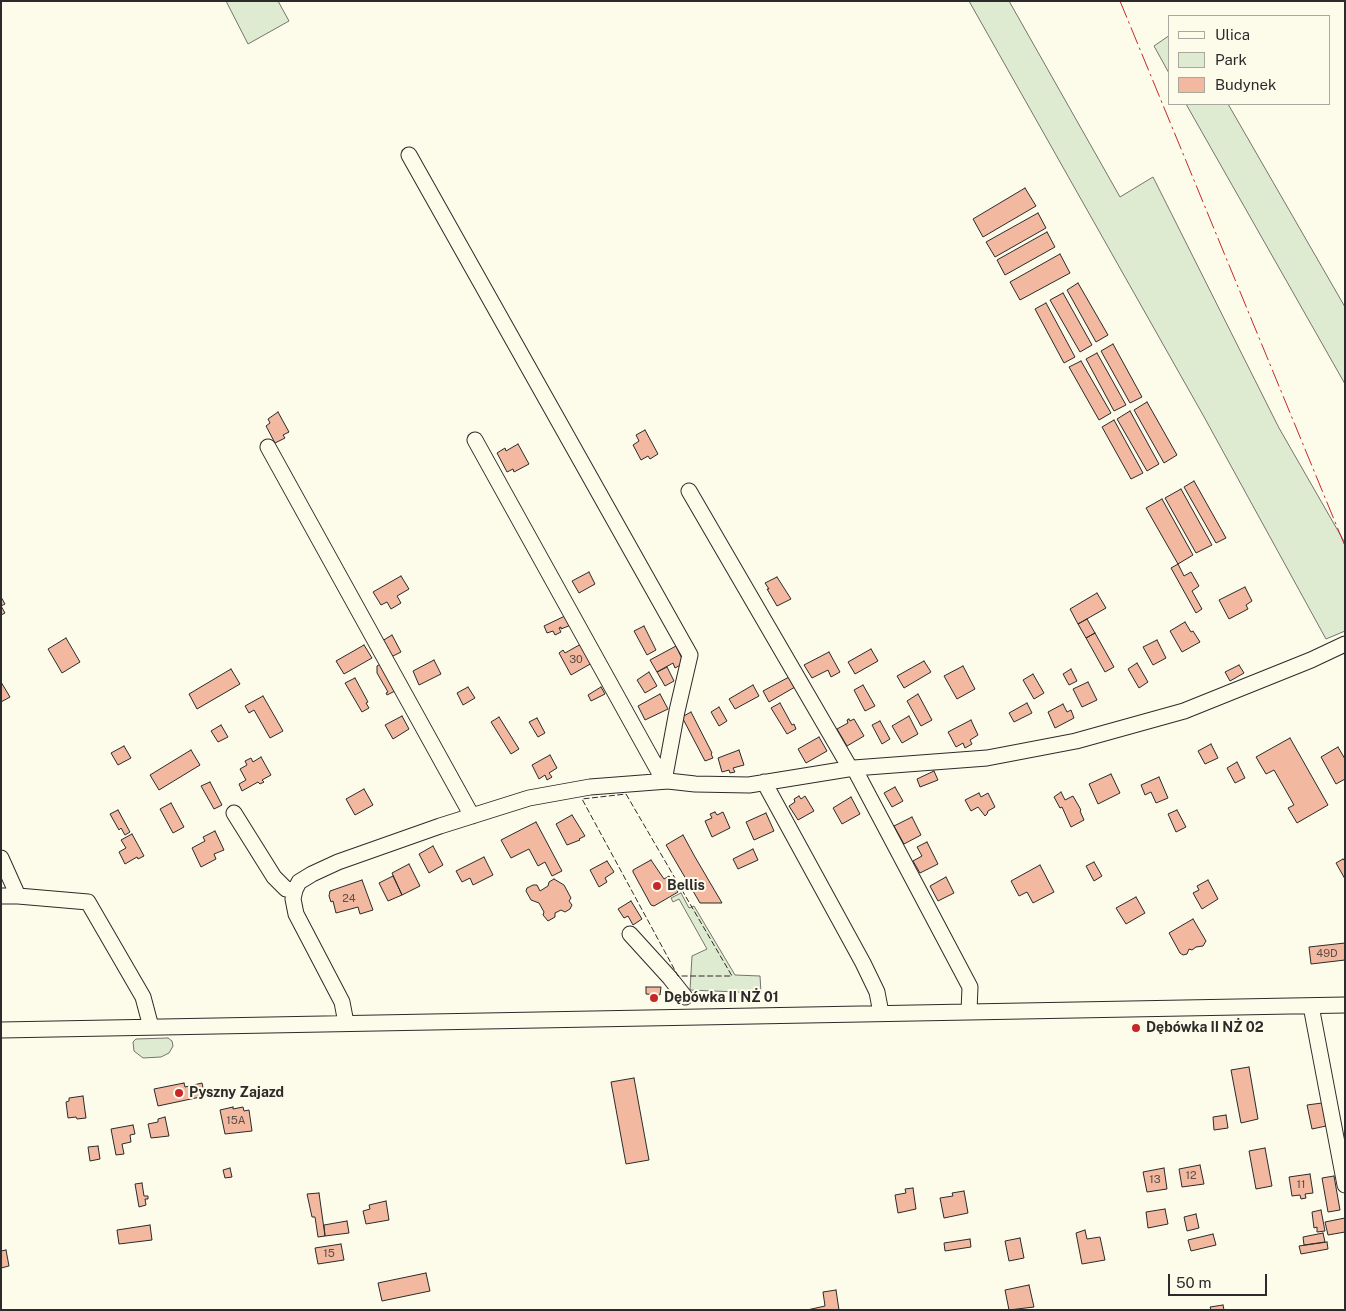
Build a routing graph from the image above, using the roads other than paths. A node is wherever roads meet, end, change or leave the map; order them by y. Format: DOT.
graph roads {
  1 [pos="409,155"];
  2 [pos="475,440"];
  3 [pos="268,448"];
  4 [pos="689,491"];
  5 [pos="1345,644"];
  6 [pos="852,768"];
  7 [pos="664,781"];
  8 [pos="764,782"];
  9 [pos="234,813"];
  10 [pos="472,816"];
  11 [pos="1,858"];
  12 [pos="295,890"];
  13 [pos="1,896"];
  14 [pos="18,896"];
  15 [pos="630,934"];
  16 [pos="685,997"];
  17 [pos="1345,1005"];
  18 [pos="1311,1006"];
  19 [pos="969,1011"];
  20 [pos="881,1013"];
  21 [pos="346,1023"];
  22 [pos="151,1027"];
  23 [pos="1,1030"];
  24 [pos="1345,1185"];
  1 -- 7 [label="street"];
  2 -- 7 [label="street"];
  3 -- 10 [label="street"];
  4 -- 6 [label="street"];
  5 -- 6 [label="street"];
  6 -- 8 [label="street"];
  6 -- 19 [label="street"];
  7 -- 8 [label="street"];
  7 -- 10 [label="street"];
  8 -- 20 [label="street"];
  9 -- 12 [label="street"];
  10 -- 12 [label="street"];
  11 -- 14 [label="street"];
  12 -- 21 [label="street"];
  13 -- 14 [label="street"];
  14 -- 22 [label="street"];
  15 -- 16 [label="street"];
  17 -- 18 [label="street"];
  18 -- 19 [label="street"];
  18 -- 24 [label="street"];
  19 -- 20 [label="street"];
  20 -- 21 [label="street"];
  21 -- 22 [label="street"];
  22 -- 23 [label="street"];
}
